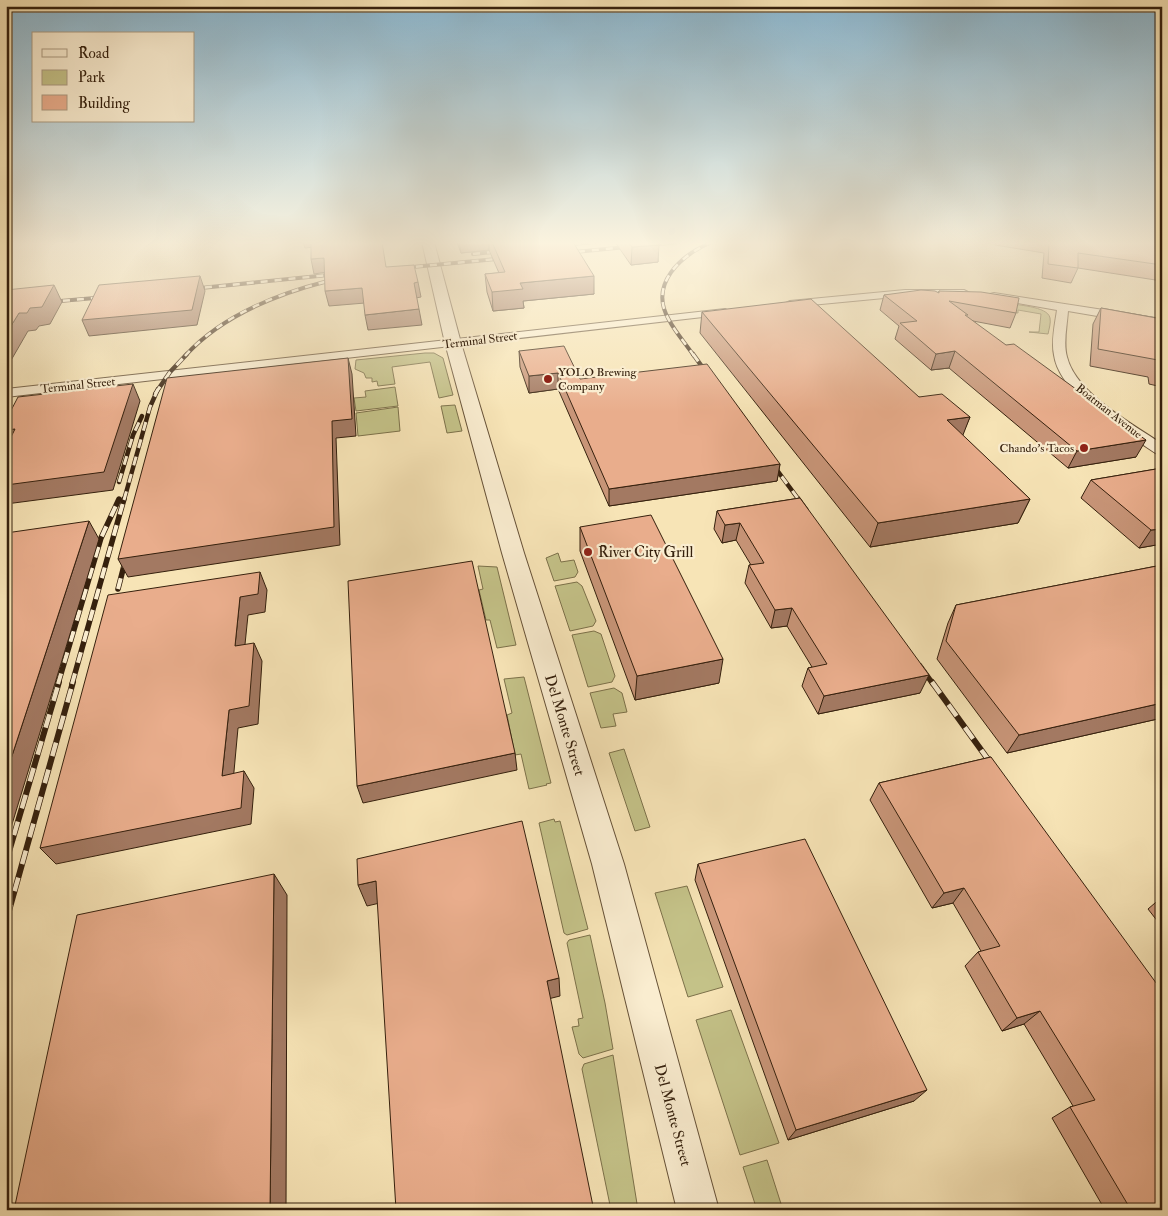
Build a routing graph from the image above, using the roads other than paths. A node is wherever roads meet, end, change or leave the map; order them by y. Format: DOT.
graph roads {
  1 [pos="442,299"];
  2 [pos="848,299"];
  3 [pos="1014,299"];
  4 [pos="777,306"];
  5 [pos="1063,306"];
  6 [pos="737,310"];
  7 [pos="1162,323"];
  8 [pos="453,343"];
  9 [pos="6,393"];
  10 [pos="1162,450"];
  11 [pos="698,1210"];
  1 -- 8 [label="street, Del Monte Street"];
  2 -- 4 [label="street"];
  3 -- 5 [label="street"];
  5 -- 7 [label="street"];
  5 -- 10 [label="street, Boatman Avenue"];
  6 -- 8 [label="street, Terminal Street"];
  8 -- 9 [label="street, Terminal Street"];
  8 -- 11 [label="street, Del Monte Street"];
}
